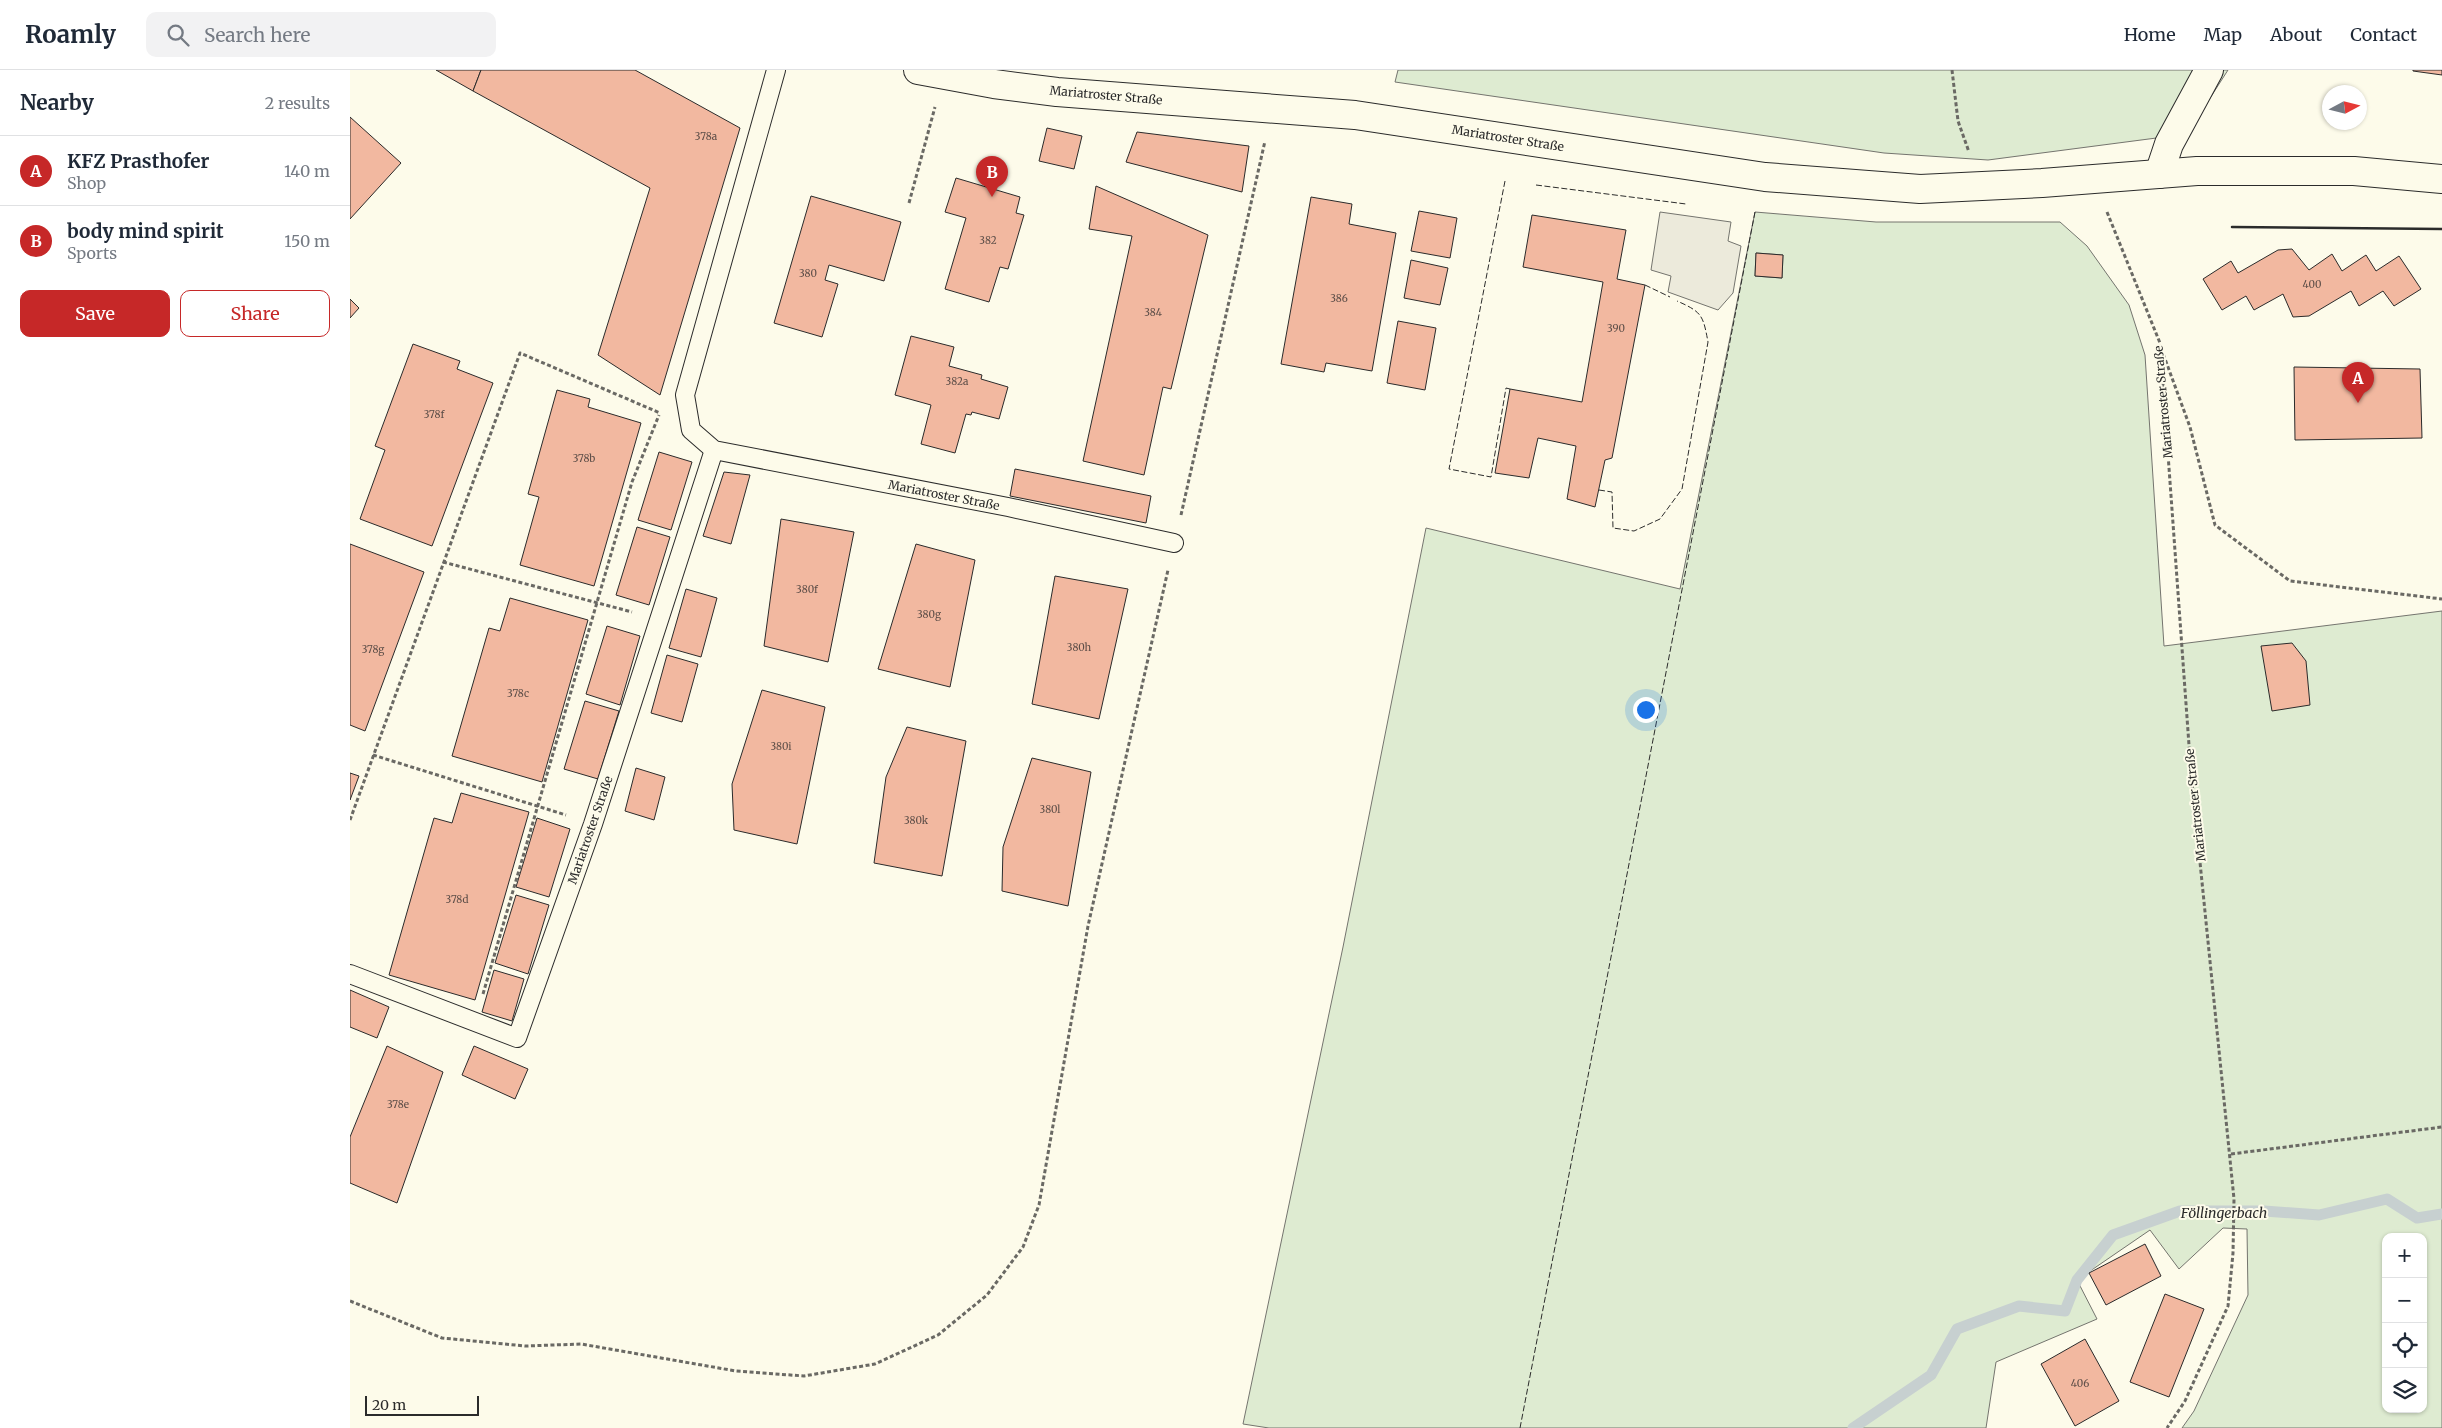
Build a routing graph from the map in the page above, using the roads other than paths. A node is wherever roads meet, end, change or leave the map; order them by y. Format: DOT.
graph roads {
  1 [pos="776,70"];
  2 [pos="918,70"];
  3 [pos="2209,70"];
  4 [pos="2159,174"];
  5 [pos="2442,180"];
  6 [pos="714,450"];
  7 [pos="1174,543"];
  8 [pos="350,974"];
  1 -- 6 [label="lane"];
  2 -- 4 [label="main road, Mariatroster Straße"];
  3 -- 4 [label="main road"];
  4 -- 5 [label="main road, Mariatroster Straße"];
  6 -- 7 [label="lane, Mariatroster Straße"];
  6 -- 8 [label="lane, Mariatroster Straße"];
}
